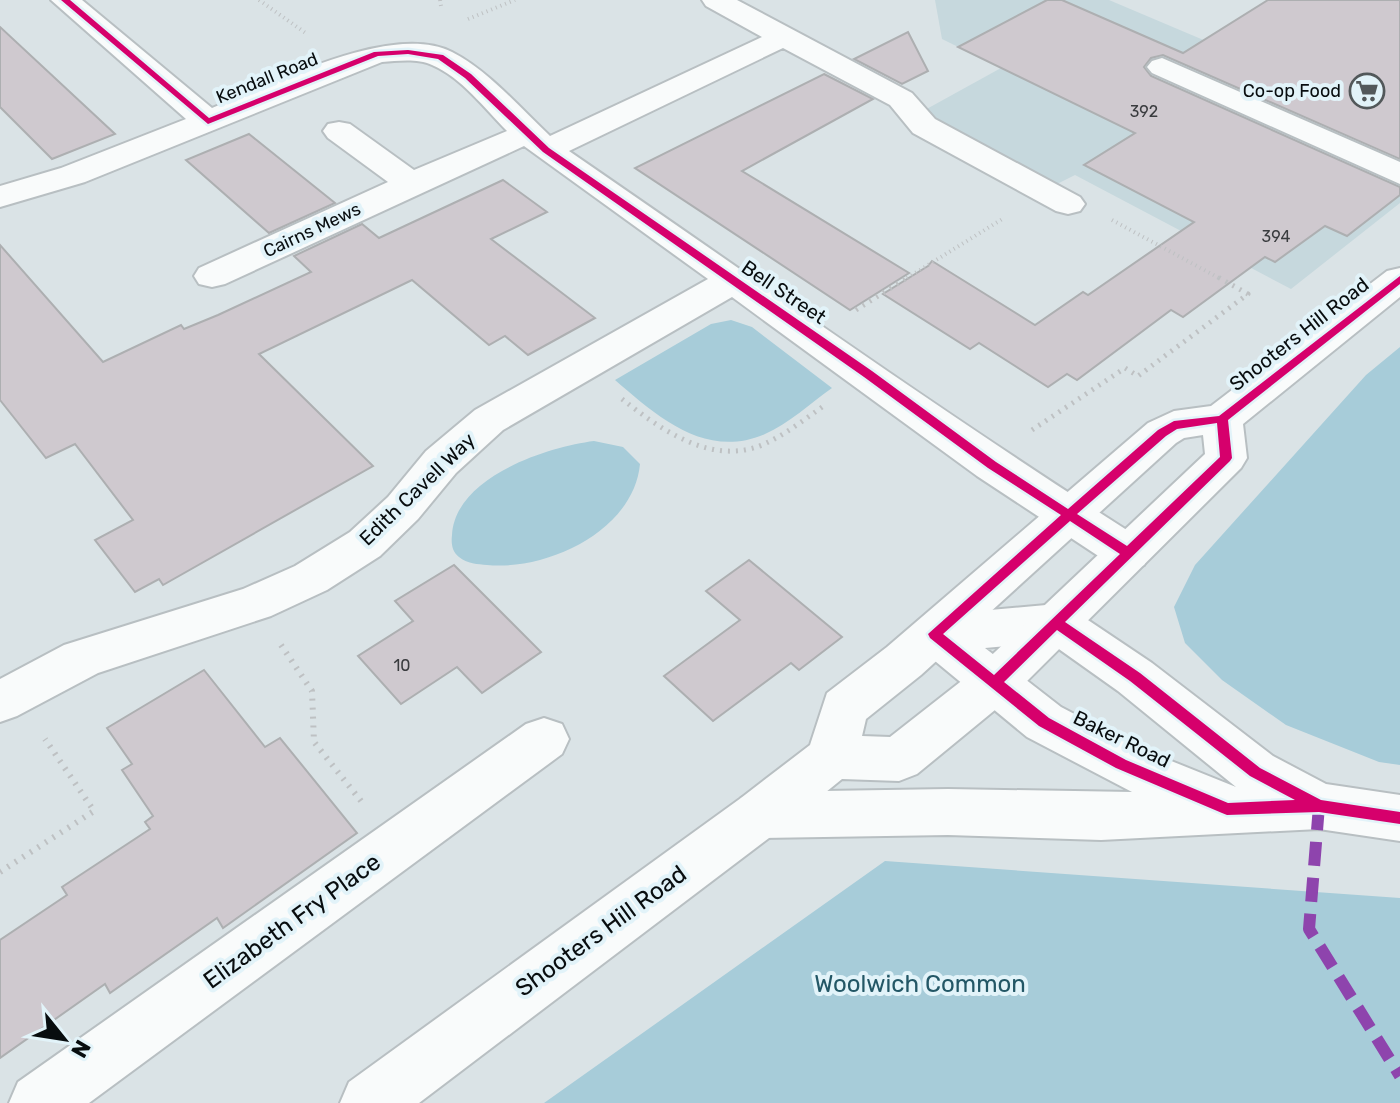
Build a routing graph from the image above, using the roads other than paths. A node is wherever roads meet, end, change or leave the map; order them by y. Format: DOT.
graph roads {
  1 [pos="65,0"];
  2 [pos="716,0"];
  3 [pos="784,37"];
  4 [pos="427,53"];
  5 [pos="1162,67"];
  6 [pos="208,121"];
  7 [pos="339,131"];
  8 [pos="536,142"];
  9 [pos="1400,174"];
  10 [pos="411,183"];
  11 [pos="0,197"];
  12 [pos="1057,198"];
  13 [pos="212,276"];
  14 [pos="1400,279"];
  15 [pos="732,281"];
  16 [pos="1222,419"];
  17 [pos="1068,514"];
  18 [pos="1128,553"];
  19 [pos="1057,623"];
  20 [pos="934,634"];
  21 [pos="995,682"];
  22 [pos="7,698"];
  23 [pos="544,739"];
  24 [pos="832,757"];
  25 [pos="1319,806"];
  26 [pos="1227,809"];
  27 [pos="759,815"];
  28 [pos="1400,818"];
  29 [pos="39,1103"];
  30 [pos="370,1103"];
  1 -- 6 [label="street, Kendall Road"];
  2 -- 3 [label="street"];
  3 -- 8 [label="street"];
  3 -- 12 [label="street"];
  4 -- 6 [label="street, Kendall Road"];
  4 -- 8 [label="street, Bell Street"];
  5 -- 9 [label="street"];
  6 -- 11 [label="street, Kendall Road"];
  7 -- 10 [label="street"];
  8 -- 10 [label="street, Cairns Mews"];
  8 -- 15 [label="street, Bell Street"];
  10 -- 13 [label="street, Cairns Mews"];
  14 -- 16 [label="street, Shooters Hill Road"];
  15 -- 17 [label="street, Bell Street"];
  15 -- 22 [label="street, Edith Cavell Way"];
  16 -- 17 [label="street, Shooters Hill Road"];
  16 -- 18 [label="street, Shooters Hill Road"];
  17 -- 18 [label="street, Bell Street"];
  17 -- 20 [label="street, Shooters Hill Road"];
  18 -- 19 [label="street, Shooters Hill Road"];
  19 -- 20 [label="street"];
  19 -- 21 [label="street, Shooters Hill Road"];
  19 -- 25 [label="street, Baker Road"];
  20 -- 21 [label="street, Baker Road"];
  20 -- 24 [label="street, Shooters Hill Road"];
  21 -- 24 [label="street, Shooters Hill Road"];
  21 -- 26 [label="street, Baker Road"];
  23 -- 29 [label="street, Elizabeth Fry Place"];
  24 -- 27 [label="street, Shooters Hill Road"];
  25 -- 26 [label="street, Baker Road"];
  25 -- 28 [label="street, Baker Road"];
  26 -- 27 [label="street, Baker Road"];
  27 -- 30 [label="street, Shooters Hill Road"];
}
